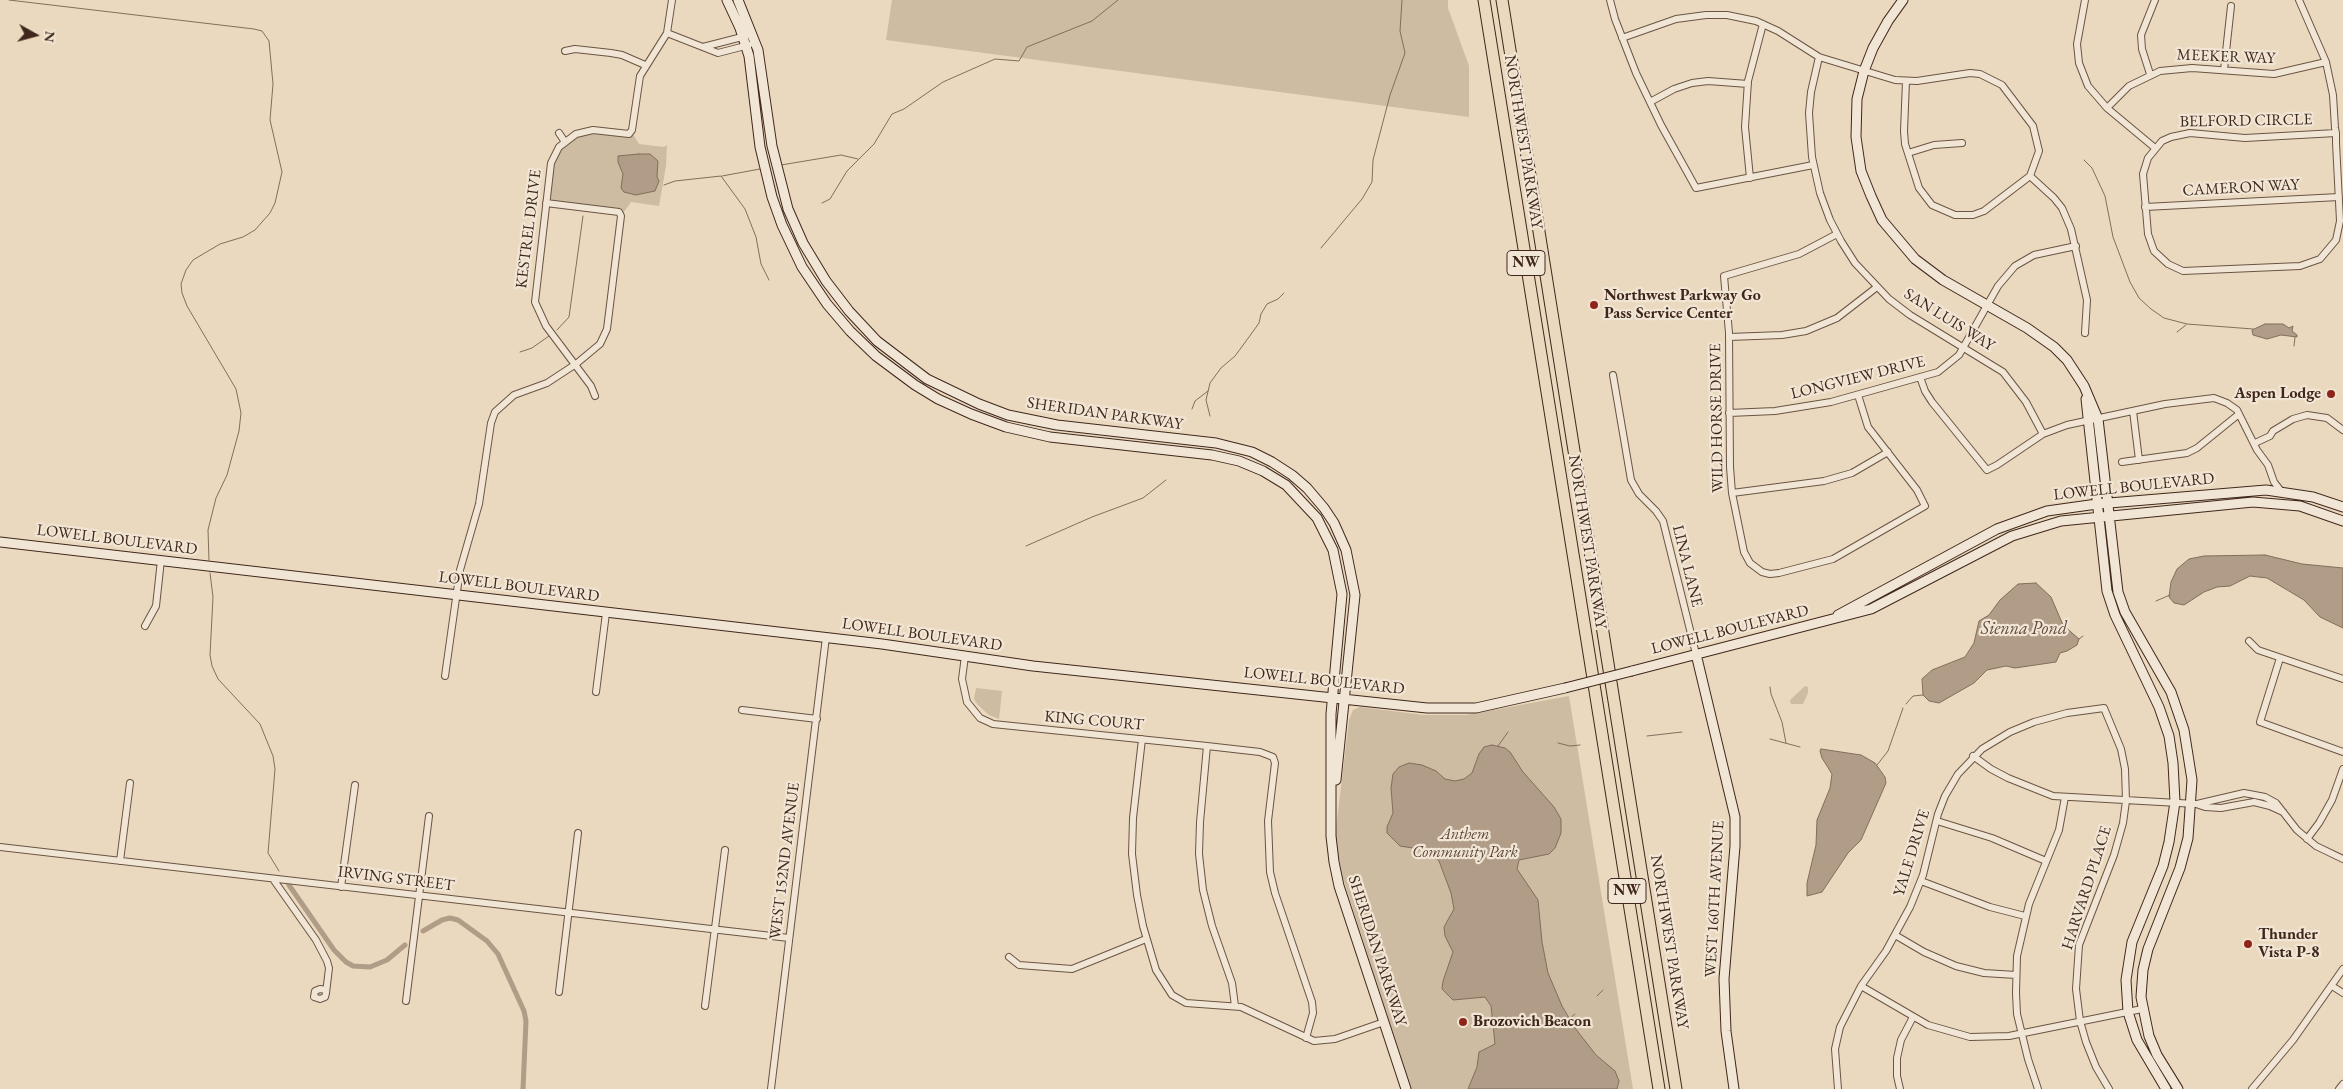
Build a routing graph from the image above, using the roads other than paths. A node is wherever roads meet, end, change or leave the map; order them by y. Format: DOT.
graph roads {
  1 [pos="672,0"];
  2 [pos="727,0"];
  3 [pos="738,0"];
  4 [pos="1484,0"];
  5 [pos="1502,0"];
  6 [pos="1610,0"];
  7 [pos="1904,0"];
  8 [pos="2085,0"];
  9 [pos="2155,0"];
  10 [pos="2300,0"];
  11 [pos="2231,6"];
  12 [pos="1763,24"];
  13 [pos="667,33"];
  14 [pos="753,33"];
  15 [pos="1622,38"];
  16 [pos="745,42"];
  17 [pos="756,43"];
  18 [pos="565,51"];
  19 [pos="1820,57"];
  20 [pos="2326,62"];
  21 [pos="645,65"];
  22 [pos="2224,70"];
  23 [pos="1864,71"];
  24 [pos="2150,74"];
  25 [pos="1906,81"];
  26 [pos="1748,84"];
  27 [pos="1650,102"];
  28 [pos="2107,108"];
  29 [pos="559,133"];
  30 [pos="2336,133"];
  31 [pos="565,142"];
  32 [pos="1962,143"];
  33 [pos="2154,148"];
  34 [pos="1908,153"];
  35 [pos="1813,165"];
  36 [pos="2030,176"];
  37 [pos="1750,178"];
  38 [pos="2339,197"];
  39 [pos="546,203"];
  40 [pos="2145,207"];
  41 [pos="1837,234"];
  42 [pos="2076,246"];
  43 [pos="1878,287"];
  44 [pos="1988,305"];
  45 [pos="2085,332"];
  46 [pos="1729,337"];
  47 [pos="1964,346"];
  48 [pos="576,364"];
  49 [pos="1613,375"];
  50 [pos="1920,378"];
  51 [pos="1858,395"];
  52 [pos="595,396"];
  53 [pos="2133,411"];
  54 [pos="1729,413"];
  55 [pos="2239,414"];
  56 [pos="2093,420"];
  57 [pos="2343,430"];
  58 [pos="2043,434"];
  59 [pos="2254,444"];
  60 [pos="1888,452"];
  61 [pos="2139,460"];
  62 [pos="2122,462"];
  63 [pos="2271,476"];
  64 [pos="2266,490"];
  65 [pos="2281,491"];
  66 [pos="1732,493"];
  67 [pos="2108,503"];
  68 [pos="2098,504"];
  69 [pos="2343,507"];
  70 [pos="2110,515"];
  71 [pos="2099,516"];
  72 [pos="2343,521"];
  73 [pos="0,542"];
  74 [pos="161,560"];
  75 [pos="456,594"];
  76 [pos="606,612"];
  77 [pos="1832,620"];
  78 [pos="145,626"];
  79 [pos="826,637"];
  80 [pos="2249,641"];
  81 [pos="1696,654"];
  82 [pos="965,656"];
  83 [pos="2280,658"];
  84 [pos="446,676"];
  85 [pos="2343,679"];
  86 [pos="596,692"];
  87 [pos="1332,697"];
  88 [pos="1345,698"];
  89 [pos="2104,708"];
  90 [pos="742,710"];
  91 [pos="817,719"];
  92 [pos="1142,739"];
  93 [pos="1207,746"];
  94 [pos="2343,752"];
  95 [pos="1973,756"];
  96 [pos="2343,769"];
  97 [pos="130,783"];
  98 [pos="355,785"];
  99 [pos="2340,786"];
  100 [pos="2065,797"];
  101 [pos="2126,801"];
  102 [pos="2175,802"];
  103 [pos="2195,804"];
  104 [pos="429,816"];
  105 [pos="1332,820"];
  106 [pos="1937,822"];
  107 [pos="578,833"];
  108 [pos="2306,839"];
  109 [pos="0,848"];
  110 [pos="725,850"];
  111 [pos="2343,859"];
  112 [pos="120,861"];
  113 [pos="2046,861"];
  114 [pos="273,879"];
  115 [pos="1921,881"];
  116 [pos="341,887"];
  117 [pos="419,896"];
  118 [pos="568,913"];
  119 [pos="2025,916"];
  120 [pos="715,929"];
  121 [pos="1895,935"];
  122 [pos="789,938"];
  123 [pos="1146,938"];
  124 [pos="1008,957"];
  125 [pos="2343,969"];
  126 [pos="2016,976"];
  127 [pos="1861,986"];
  128 [pos="2332,986"];
  129 [pos="326,990"];
  130 [pos="559,992"];
  131 [pos="2343,993"];
  132 [pos="406,1001"];
  133 [pos="706,1006"];
  134 [pos="1235,1006"];
  135 [pos="2142,1009"];
  136 [pos="2128,1012"];
  137 [pos="1913,1017"];
  138 [pos="2080,1021"];
  139 [pos="1384,1022"];
  140 [pos="2021,1033"];
  141 [pos="1306,1038"];
  142 [pos="2343,1084"];
  143 [pos="771,1089"];
  144 [pos="1406,1089"];
  145 [pos="1659,1089"];
  146 [pos="1676,1089"];
  147 [pos="1734,1089"];
  148 [pos="1838,1089"];
  149 [pos="1900,1089"];
  150 [pos="2038,1089"];
  151 [pos="2109,1089"];
  152 [pos="2166,1089"];
  153 [pos="2178,1089"];
  154 [pos="2252,1089"];
  155 [pos="2339,1089"];
  1 -- 13 [label="street"];
  2 -- 16 [label="main road, SHERIDAN PARKWAY"];
  3 -- 14 [label="main road, SHERIDAN PARKWAY"];
  4 -- 145 [label="highway, NORTHWEST PARKWAY / NW"];
  5 -- 146 [label="highway, NORTHWEST PARKWAY / NW"];
  6 -- 15 [label="street"];
  7 -- 23 [label="main road"];
  8 -- 28 [label="street"];
  9 -- 24 [label="street"];
  10 -- 20 [label="street, BELFORD CIRCLE"];
  11 -- 22 [label="street"];
  12 -- 15 [label="street"];
  12 -- 19 [label="street"];
  12 -- 26 [label="street"];
  13 -- 16 [label="street"];
  13 -- 21 [label="street, KESTREL DRIVE"];
  14 -- 16 [label="street"];
  14 -- 17 [label="main road, SHERIDAN PARKWAY"];
  15 -- 27 [label="street"];
  16 -- 17 [label="street"];
  16 -- 87 [label="main road, SHERIDAN PARKWAY"];
  17 -- 88 [label="main road, SHERIDAN PARKWAY"];
  18 -- 21 [label="street"];
  19 -- 23 [label="street"];
  19 -- 35 [label="street, SAN LUIS WAY"];
  20 -- 22 [label="street, MEEKER WAY"];
  20 -- 30 [label="street, BELFORD CIRCLE"];
  21 -- 31 [label="street, KESTREL DRIVE"];
  22 -- 24 [label="street, MEEKER WAY"];
  23 -- 25 [label="street"];
  23 -- 44 [label="main road"];
  24 -- 28 [label="street, MEEKER WAY"];
  25 -- 34 [label="street"];
  25 -- 36 [label="street"];
  26 -- 27 [label="street"];
  26 -- 37 [label="street"];
  27 -- 37 [label="street"];
  28 -- 33 [label="street"];
  29 -- 31 [label="street"];
  30 -- 33 [label="street, BELFORD CIRCLE"];
  30 -- 38 [label="street, BELFORD CIRCLE"];
  31 -- 39 [label="street, KESTREL DRIVE"];
  32 -- 34 [label="street"];
  33 -- 40 [label="street, BELFORD CIRCLE"];
  34 -- 36 [label="street"];
  35 -- 37 [label="street"];
  35 -- 41 [label="street, SAN LUIS WAY"];
  36 -- 42 [label="street"];
  38 -- 40 [label="street, CAMERON WAY"];
  38 -- 40 [label="street, BELFORD CIRCLE"];
  39 -- 48 [label="street, KESTREL DRIVE"];
  39 -- 48 [label="street"];
  41 -- 43 [label="street, SAN LUIS WAY"];
  41 -- 46 [label="street, WILD HORSE DRIVE"];
  42 -- 44 [label="street, LONGVIEW DRIVE"];
  42 -- 45 [label="street"];
  43 -- 46 [label="street"];
  43 -- 47 [label="street, SAN LUIS WAY"];
  44 -- 47 [label="street, LONGVIEW DRIVE"];
  44 -- 56 [label="main road"];
  46 -- 54 [label="street, WILD HORSE DRIVE"];
  47 -- 50 [label="street, LONGVIEW DRIVE"];
  47 -- 58 [label="street, SAN LUIS WAY"];
  48 -- 52 [label="street, KESTREL DRIVE"];
  48 -- 75 [label="street"];
  49 -- 81 [label="street, LINA LANE"];
  50 -- 51 [label="street, LONGVIEW DRIVE"];
  50 -- 58 [label="street"];
  51 -- 54 [label="street, LONGVIEW DRIVE"];
  51 -- 60 [label="street, WILD HORSE DRIVE"];
  53 -- 55 [label="street"];
  53 -- 56 [label="street"];
  53 -- 61 [label="street"];
  54 -- 66 [label="street, WILD HORSE DRIVE"];
  55 -- 59 [label="street"];
  55 -- 61 [label="street"];
  56 -- 58 [label="street"];
  56 -- 67 [label="main road"];
  56 -- 68 [label="main road"];
  57 -- 59 [label="street"];
  59 -- 63 [label="street"];
  60 -- 66 [label="street"];
  60 -- 66 [label="street, WILD HORSE DRIVE"];
  61 -- 62 [label="street"];
  63 -- 64 [label="street"];
  63 -- 65 [label="street"];
  64 -- 65 [label="main road, LOWELL BOULEVARD"];
  64 -- 67 [label="main road, LOWELL BOULEVARD"];
  65 -- 69 [label="main road, LOWELL BOULEVARD"];
  67 -- 68 [label="main road, LOWELL BOULEVARD"];
  67 -- 70 [label="main road"];
  68 -- 71 [label="main road"];
  68 -- 77 [label="main road, LOWELL BOULEVARD"];
  70 -- 71 [label="main road, LOWELL BOULEVARD"];
  70 -- 72 [label="main road, LOWELL BOULEVARD"];
  70 -- 103 [label="main road"];
  71 -- 77 [label="main road, LOWELL BOULEVARD"];
  71 -- 102 [label="main road"];
  73 -- 74 [label="main road, LOWELL BOULEVARD"];
  74 -- 75 [label="main road, LOWELL BOULEVARD"];
  74 -- 78 [label="street"];
  75 -- 76 [label="main road, LOWELL BOULEVARD"];
  75 -- 84 [label="street"];
  76 -- 79 [label="main road, LOWELL BOULEVARD"];
  76 -- 86 [label="street"];
  77 -- 81 [label="main road, LOWELL BOULEVARD"];
  79 -- 82 [label="main road, LOWELL BOULEVARD"];
  79 -- 91 [label="street, WEST 152ND AVENUE"];
  80 -- 83 [label="street"];
  81 -- 88 [label="main road, LOWELL BOULEVARD, bridge"];
  81 -- 147 [label="main road, WEST 160TH AVENUE"];
  82 -- 87 [label="main road, LOWELL BOULEVARD"];
  82 -- 92 [label="street, KING COURT"];
  83 -- 85 [label="street"];
  83 -- 94 [label="street"];
  87 -- 88 [label="main road, LOWELL BOULEVARD"];
  87 -- 105 [label="main road, SHERIDAN PARKWAY"];
  88 -- 105 [label="main road, SHERIDAN PARKWAY"];
  89 -- 95 [label="street, YALE DRIVE"];
  89 -- 101 [label="street, HARVARD PLACE"];
  90 -- 91 [label="street"];
  91 -- 122 [label="street, WEST 152ND AVENUE"];
  92 -- 93 [label="street, KING COURT"];
  92 -- 123 [label="street"];
  93 -- 134 [label="street"];
  93 -- 141 [label="street, KING COURT"];
  95 -- 100 [label="street"];
  95 -- 106 [label="street, YALE DRIVE"];
  96 -- 99 [label="street"];
  97 -- 112 [label="street"];
  98 -- 116 [label="street"];
  99 -- 108 [label="street"];
  100 -- 101 [label="street"];
  100 -- 113 [label="street"];
  101 -- 102 [label="street"];
  101 -- 138 [label="street, HARVARD PLACE"];
  102 -- 103 [label="street"];
  102 -- 136 [label="main road"];
  103 -- 108 [label="street"];
  103 -- 135 [label="main road"];
  104 -- 117 [label="street"];
  105 -- 139 [label="main road, SHERIDAN PARKWAY"];
  106 -- 113 [label="street"];
  106 -- 115 [label="street, YALE DRIVE"];
  107 -- 118 [label="street"];
  108 -- 111 [label="street"];
  109 -- 112 [label="street, IRVING STREET"];
  110 -- 120 [label="street"];
  112 -- 114 [label="street, IRVING STREET"];
  113 -- 119 [label="street"];
  114 -- 116 [label="street, IRVING STREET"];
  114 -- 129 [label="street"];
  115 -- 119 [label="street"];
  115 -- 121 [label="street, YALE DRIVE"];
  116 -- 117 [label="street, IRVING STREET"];
  117 -- 118 [label="street, IRVING STREET"];
  117 -- 132 [label="street"];
  118 -- 120 [label="street, IRVING STREET"];
  118 -- 130 [label="street"];
  119 -- 126 [label="street"];
  120 -- 122 [label="street, IRVING STREET"];
  120 -- 133 [label="street"];
  121 -- 126 [label="street"];
  121 -- 127 [label="street, YALE DRIVE"];
  122 -- 143 [label="street, WEST 152ND AVENUE"];
  123 -- 124 [label="street"];
  123 -- 134 [label="street"];
  125 -- 128 [label="street"];
  126 -- 140 [label="street"];
  127 -- 137 [label="street"];
  127 -- 148 [label="street, YALE DRIVE"];
  128 -- 131 [label="street"];
  128 -- 154 [label="street"];
  134 -- 141 [label="street"];
  135 -- 136 [label="street"];
  135 -- 153 [label="main road"];
  136 -- 138 [label="street"];
  136 -- 152 [label="main road"];
  137 -- 140 [label="street"];
  137 -- 149 [label="street"];
  138 -- 140 [label="street"];
  138 -- 151 [label="street, HARVARD PLACE"];
  139 -- 141 [label="street"];
  139 -- 144 [label="main road, SHERIDAN PARKWAY"];
  140 -- 150 [label="street"];
  142 -- 155 [label="street"];
}
